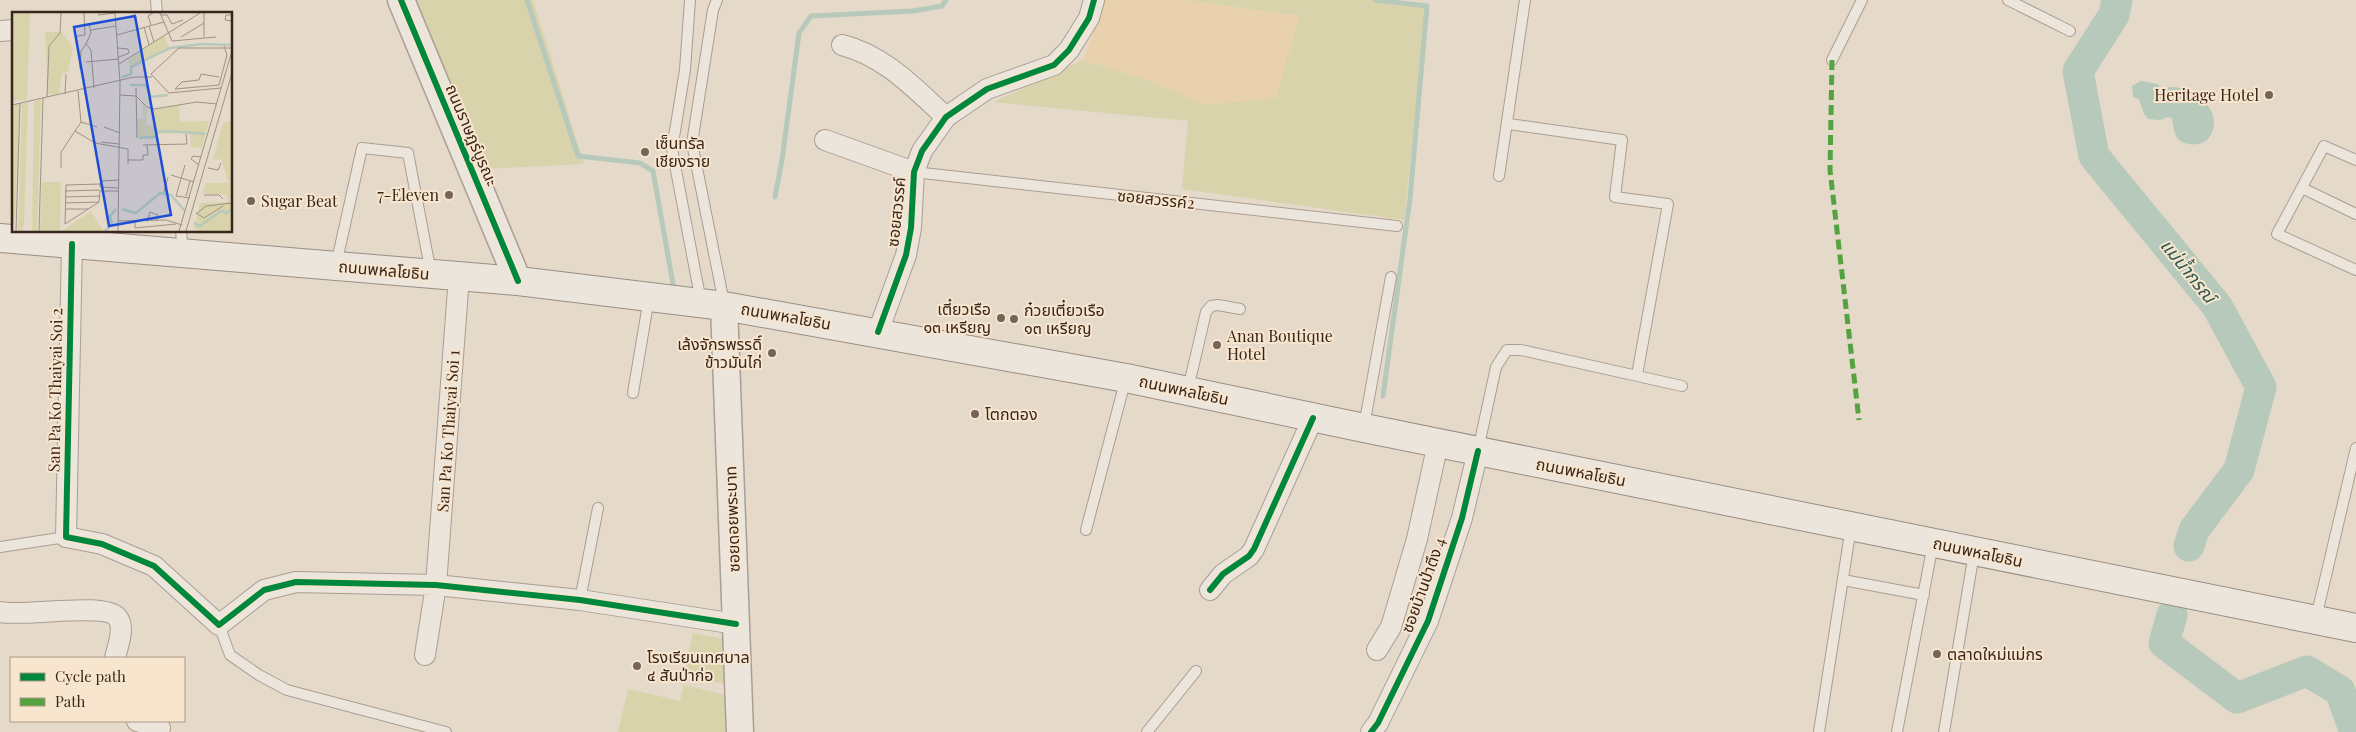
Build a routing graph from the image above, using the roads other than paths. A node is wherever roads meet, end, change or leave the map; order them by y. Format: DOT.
graph roads {
  1 [pos="401,0"];
  2 [pos="690,0"];
  3 [pos="717,0"];
  4 [pos="1094,0"];
  5 [pos="1526,0"];
  6 [pos="1862,0"];
  7 [pos="2008,0"];
  8 [pos="2070,31"];
  9 [pos="842,45"];
  10 [pos="1832,60"];
  11 [pos="946,117"];
  12 [pos="1509,124"];
  13 [pos="825,140"];
  14 [pos="2356,160"];
  15 [pos="914,172"];
  16 [pos="1500,176"];
  17 [pos="2302,188"];
  18 [pos="2356,214"];
  19 [pos="1397,226"];
  20 [pos="0,238"];
  21 [pos="182,242"];
  22 [pos="72,244"];
  23 [pos="336,266"];
  24 [pos="2356,270"];
  25 [pos="432,274"];
  26 [pos="459,276"];
  27 [pos="1392,277"];
  28 [pos="518,281"];
  29 [pos="649,296"];
  30 [pos="713,304"];
  31 [pos="1240,309"];
  32 [pos="878,332"];
  33 [pos="1637,375"];
  34 [pos="1126,378"];
  35 [pos="1682,386"];
  36 [pos="1187,390"];
  37 [pos="633,393"];
  38 [pos="1313,418"];
  39 [pos="1364,428"];
  40 [pos="1438,442"];
  41 [pos="2356,448"];
  42 [pos="1478,451"];
  43 [pos="598,508"];
  44 [pos="1851,526"];
  45 [pos="1086,530"];
  46 [pos="66,537"];
  47 [pos="1933,542"];
  48 [pos="0,547"];
  49 [pos="1974,552"];
  50 [pos="1843,580"];
  51 [pos="436,585"];
  52 [pos="1210,590"];
  53 [pos="1924,595"];
  54 [pos="580,600"];
  55 [pos="0,612"];
  56 [pos="2316,620"];
  57 [pos="736,624"];
  58 [pos="219,625"];
  59 [pos="2356,628"];
  60 [pos="1377,650"];
  61 [pos="425,654"];
  62 [pos="115,657"];
  63 [pos="1196,671"];
  64 [pos="140,722"];
  65 [pos="160,728"];
  66 [pos="1373,730"];
  67 [pos="446,732"];
  68 [pos="740,732"];
  69 [pos="1147,732"];
  70 [pos="1819,732"];
  71 [pos="1897,732"];
  72 [pos="1944,732"];
  1 -- 28 [label="street, ถนนราษฎร์บูรณะ"];
  2 -- 30 [label="lane"];
  3 -- 30 [label="lane"];
  4 -- 11 [label="street, ซอยสวรรค์"];
  5 -- 12 [label="lane"];
  6 -- 10 [label="lane"];
  7 -- 8 [label="lane"];
  9 -- 11 [label="street"];
  11 -- 15 [label="street, ซอยสวรรค์"];
  12 -- 16 [label="lane"];
  12 -- 33 [label="lane"];
  13 -- 15 [label="street"];
  14 -- 17 [label="lane"];
  15 -- 19 [label="lane, ซอยสวรรค์2"];
  15 -- 32 [label="street, ซอยสวรรค์"];
  17 -- 18 [label="lane"];
  17 -- 24 [label="lane"];
  20 -- 22 [label="main road, ถนนพหลโยธิน"];
  21 -- 22 [label="main road, ถนนพหลโยธิน"];
  21 -- 23 [label="main road, ถนนพหลโยธิน"];
  22 -- 46 [label="street, San Pa Ko Thaiyai Soi 2"];
  23 -- 25 [label="main road, ถนนพหลโยธิน"];
  23 -- 25 [label="lane"];
  25 -- 26 [label="main road, ถนนพหลโยธิน"];
  26 -- 28 [label="main road, ถนนพหลโยธิน"];
  26 -- 51 [label="street, San Pa Ko Thaiyai Soi 1"];
  27 -- 39 [label="lane"];
  28 -- 29 [label="main road, ถนนพหลโยธิน"];
  29 -- 30 [label="main road, ถนนพหลโยธิน"];
  29 -- 37 [label="lane"];
  30 -- 32 [label="main road, ถนนพหลโยธิน"];
  30 -- 57 [label="street, ซอยดอยพระบาท"];
  31 -- 36 [label="lane"];
  32 -- 34 [label="main road, ถนนพหลโยธิน"];
  33 -- 35 [label="lane"];
  33 -- 42 [label="lane"];
  34 -- 36 [label="main road, ถนนพหลโยธิน"];
  34 -- 45 [label="lane"];
  36 -- 38 [label="main road, ถนนพหลโยธิน"];
  38 -- 39 [label="main road, ถนนพหลโยธิน"];
  38 -- 52 [label="street"];
  39 -- 40 [label="main road, ถนนพหลโยธิน"];
  40 -- 42 [label="main road, ถนนพหลโยธิน"];
  40 -- 60 [label="street"];
  41 -- 56 [label="lane"];
  42 -- 44 [label="main road, ถนนพหลโยธิน"];
  42 -- 66 [label="street, ซอยบ้านป่าตึง 4"];
  43 -- 54 [label="lane"];
  44 -- 47 [label="main road, ถนนพหลโยธิน"];
  44 -- 50 [label="lane"];
  46 -- 48 [label="lane"];
  46 -- 58 [label="street"];
  47 -- 49 [label="main road, ถนนพหลโยธิน"];
  47 -- 53 [label="lane"];
  49 -- 56 [label="main road, ถนนพหลโยธิน"];
  49 -- 72 [label="lane"];
  50 -- 53 [label="lane"];
  50 -- 70 [label="lane"];
  51 -- 54 [label="street"];
  51 -- 58 [label="street"];
  51 -- 61 [label="street, San Pa Ko Thaiyai Soi 1"];
  53 -- 71 [label="lane"];
  54 -- 57 [label="street"];
  55 -- 62 [label="street"];
  56 -- 59 [label="main road, ถนนพหลโยธิน"];
  57 -- 68 [label="street, ซอยดอยพระบาท"];
  58 -- 67 [label="lane"];
  63 -- 69 [label="lane"];
  64 -- 65 [label="street"];
}
